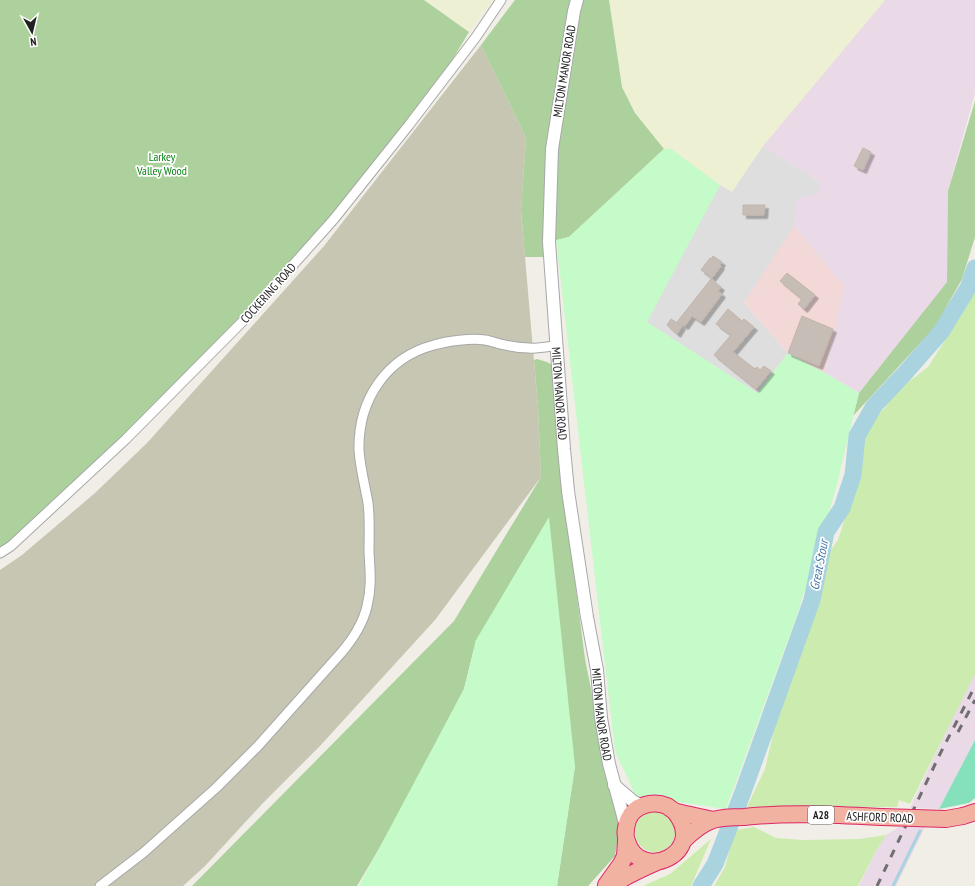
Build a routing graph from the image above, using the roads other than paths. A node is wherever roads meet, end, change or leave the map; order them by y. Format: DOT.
graph roads {
  1 [pos="577,0"];
  2 [pos="498,4"];
  3 [pos="556,346"];
  4 [pos="0,553"];
  5 [pos="614,785"];
  6 [pos="643,806"];
  7 [pos="675,812"];
  8 [pos="969,814"];
  9 [pos="717,819"];
  10 [pos="626,834"];
  11 [pos="683,841"];
  12 [pos="657,862"];
  13 [pos="100,886"];
  14 [pos="605,886"];
  15 [pos="611,886"];
  1 -- 3 [label="street, MILTON MANOR ROAD"];
  2 -- 4 [label="street, COCKERING ROAD"];
  3 -- 5 [label="street, MILTON MANOR ROAD"];
  3 -- 13 [label="street"];
  5 -- 6 [label="street"];
  5 -- 10 [label="street, MILTON MANOR ROAD"];
  6 -- 7 [label="highway"];
  6 -- 10 [label="highway"];
  7 -- 9 [label="highway, ASHFORD ROAD / A28"];
  7 -- 11 [label="highway"];
  8 -- 9 [label="highway, ASHFORD ROAD / A28, bridge"];
  9 -- 11 [label="highway, ASHFORD ROAD / A28"];
  10 -- 12 [label="highway"];
  10 -- 14 [label="highway"];
  11 -- 12 [label="highway"];
  12 -- 15 [label="highway"];
}
